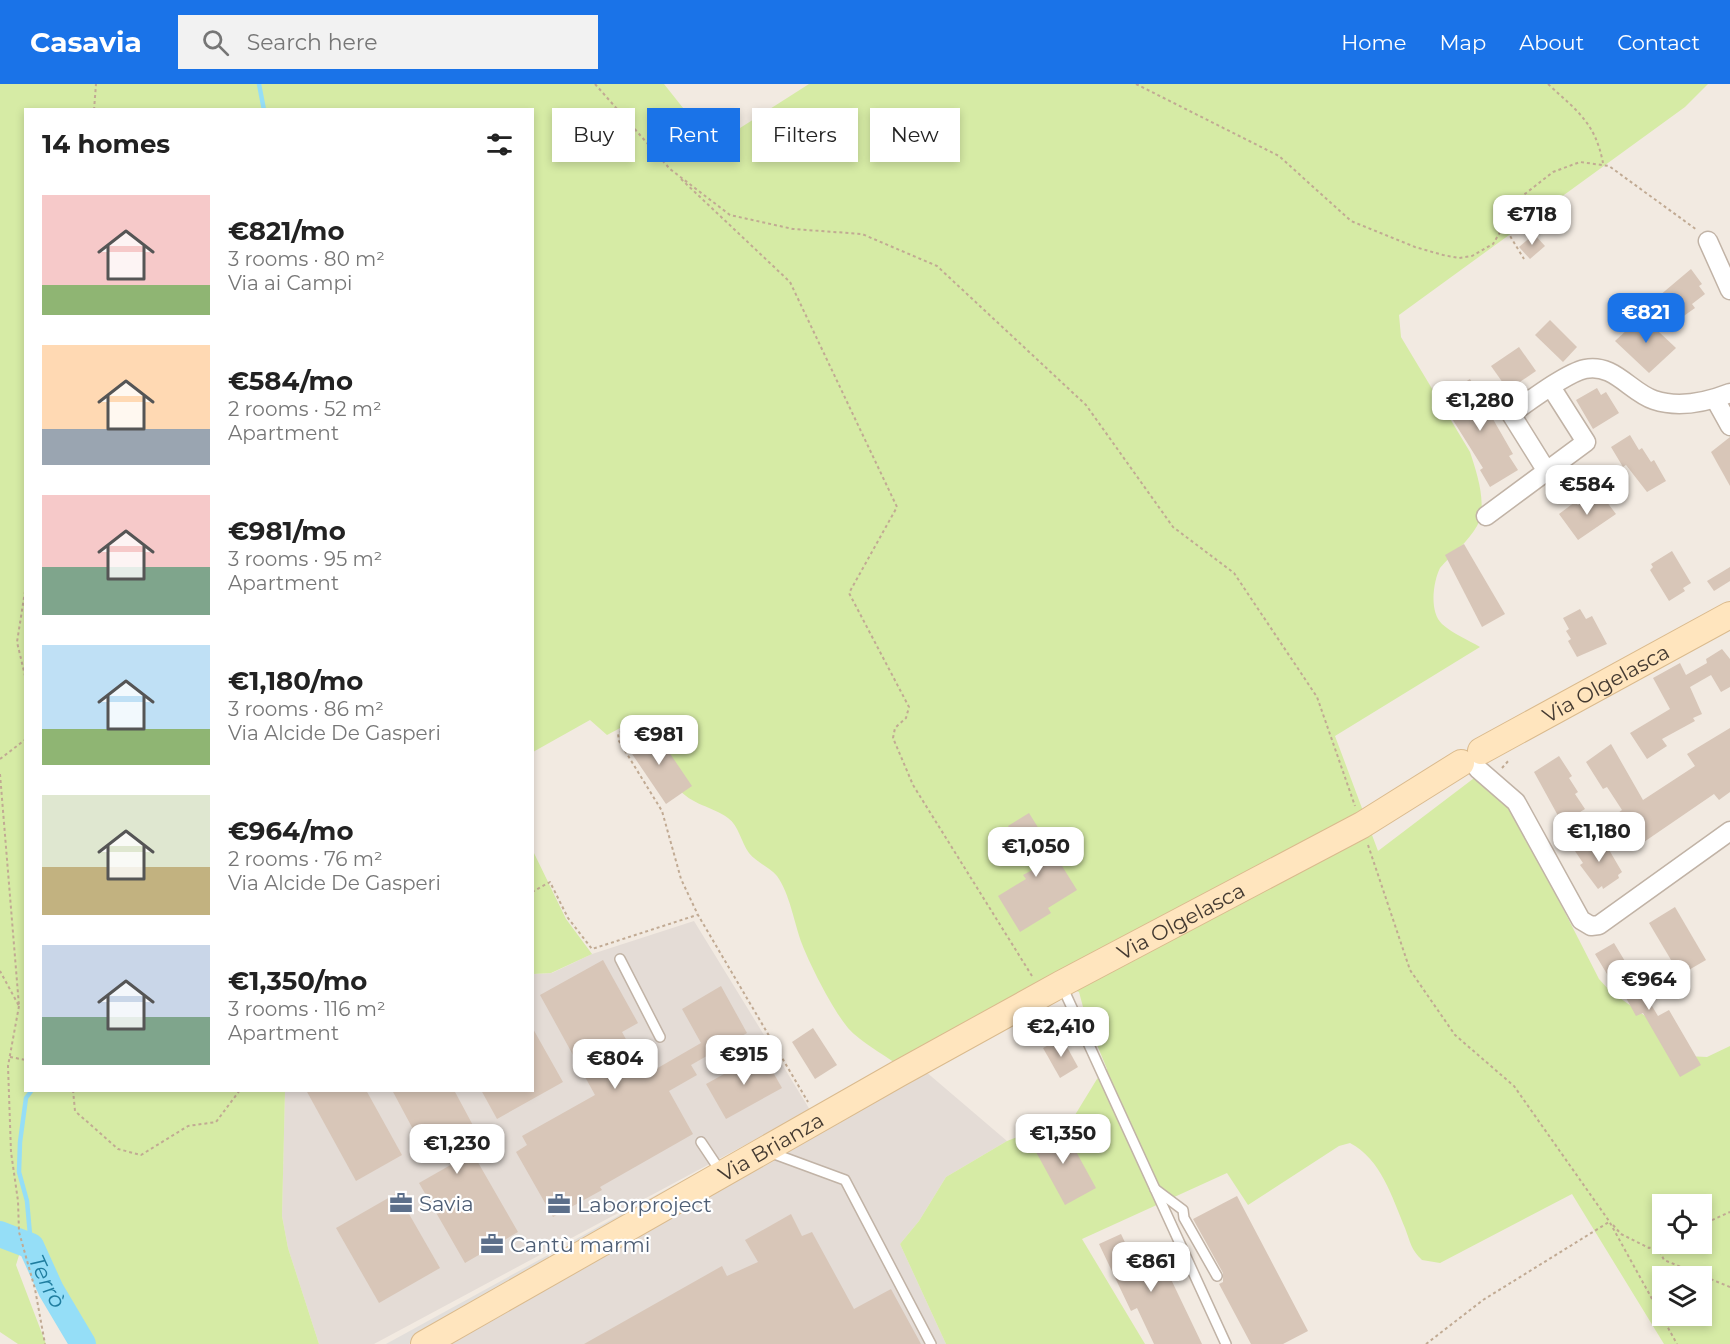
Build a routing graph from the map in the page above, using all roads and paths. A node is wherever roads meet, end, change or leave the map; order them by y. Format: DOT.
graph roads {
  1 [pos="96,84"];
  2 [pos="595,84"];
  3 [pos="1136,84"];
  4 [pos="1548,84"];
  5 [pos="94,108"];
  6 [pos="1603,163"];
  7 [pos="670,169"];
  8 [pos="1504,226"];
  9 [pos="1708,241"];
  10 [pos="1524,259"];
  11 [pos="1730,290"];
  12 [pos="1551,387"];
  13 [pos="1722,396"];
  14 [pos="1730,426"];
  15 [pos="1546,470"];
  16 [pos="1486,516"];
  17 [pos="24,598"];
  18 [pos="1730,615"];
  19 [pos="24,672"];
  20 [pos="637,720"];
  21 [pos="24,741"];
  22 [pos="0,759"];
  23 [pos="1473,761"];
  24 [pos="0,774"];
  25 [pos="1362,825"];
  26 [pos="1730,831"];
  27 [pos="534,891"];
  28 [pos="698,915"];
  29 [pos="620,959"];
  30 [pos="0,971"];
  31 [pos="1052,989"];
  32 [pos="19,1006"];
  33 [pos="660,1037"];
  34 [pos="10,1057"];
  35 [pos="24,1060"];
  36 [pos="898,1074"];
  37 [pos="73,1092"];
  38 [pos="238,1092"];
  39 [pos="818,1119"];
  40 [pos="701,1142"];
  41 [pos="764,1150"];
  42 [pos="723,1174"];
  43 [pos="1153,1188"];
  44 [pos="1730,1212"];
  45 [pos="1712,1220"];
  46 [pos="1610,1221"];
  47 [pos="1652,1247"];
  48 [pos="1661,1254"];
  49 [pos="1217,1276"];
  50 [pos="1730,1287"];
  51 [pos="45,1344"];
  52 [pos="424,1344"];
  53 [pos="931,1344"];
  54 [pos="1227,1344"];
  55 [pos="1426,1344"];
  56 [pos="1677,1344"];
  1 -- 5 [label="path"];
  2 -- 7 [label="path"];
  3 -- 8 [label="path"];
  4 -- 6 [label="path"];
  6 -- 8 [label="path"];
  6 -- 9 [label="path"];
  7 -- 25 [label="path"];
  7 -- 31 [label="path"];
  8 -- 10 [label="path"];
  9 -- 11 [label="street"];
  12 -- 13 [label="street"];
  12 -- 15 [label="street"];
  12 -- 15 [label="street"];
  13 -- 14 [label="street"];
  15 -- 16 [label="street"];
  17 -- 19 [label="path"];
  18 -- 23 [label="street, Via Olgelasca"];
  20 -- 28 [label="path"];
  21 -- 22 [label="path"];
  23 -- 25 [label="street, Via Olgelasca"];
  23 -- 26 [label="street"];
  24 -- 32 [label="path"];
  25 -- 31 [label="street, Via Olgelasca"];
  25 -- 46 [label="path"];
  27 -- 28 [label="path"];
  28 -- 39 [label="path"];
  29 -- 33 [label="lane"];
  30 -- 32 [label="path"];
  31 -- 36 [label="street, Via Olgelasca"];
  31 -- 43 [label="lane"];
  32 -- 34 [label="path"];
  34 -- 35 [label="path"];
  34 -- 51 [label="path"];
  36 -- 39 [label="street, Via Brianza"];
  37 -- 38 [label="path"];
  39 -- 41 [label="street, Via Brianza"];
  40 -- 42 [label="lane"];
  41 -- 42 [label="street, Via Brianza"];
  41 -- 53 [label="lane"];
  42 -- 52 [label="street, Via Brianza"];
  43 -- 49 [label="lane"];
  43 -- 54 [label="lane"];
  44 -- 45 [label="path"];
  46 -- 47 [label="path"];
  46 -- 55 [label="path"];
  46 -- 56 [label="path"];
  48 -- 50 [label="path"];
}
